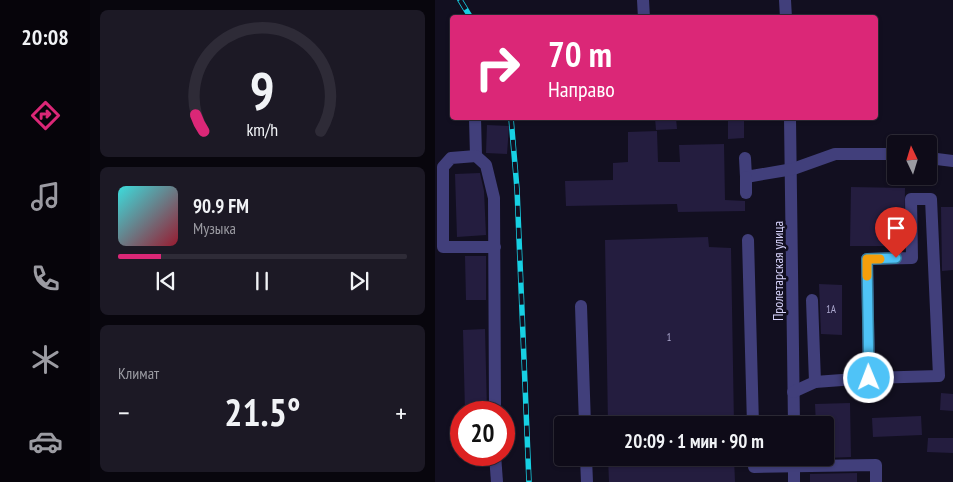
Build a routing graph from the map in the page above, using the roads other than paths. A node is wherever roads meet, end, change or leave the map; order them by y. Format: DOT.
graph roads {
  1 [pos="643,0"];
  2 [pos="785,0"];
  3 [pos="644,15"];
  4 [pos="786,15"];
  5 [pos="475,120"];
  6 [pos="790,120"];
  7 [pos="887,154"];
  8 [pos="476,156"];
  9 [pos="745,158"];
  10 [pos="937,159"];
  11 [pos="953,161"];
  12 [pos="793,169"];
  13 [pos="747,177"];
  14 [pos="746,193"];
  15 [pos="748,240"];
  16 [pos="495,247"];
  17 [pos="812,300"];
  18 [pos="581,306"];
  19 [pos="869,378"];
  20 [pos="815,382"];
  21 [pos="793,392"];
  22 [pos="495,401"];
  23 [pos="585,416"];
  24 [pos="753,416"];
  25 [pos="794,416"];
  26 [pos="834,463"];
  27 [pos="496,466"];
  28 [pos="586,466"];
  29 [pos="795,466"];
  30 [pos="497,482"];
  31 [pos="587,482"];
  32 [pos="795,482"];
  33 [pos="876,482"];
  1 -- 3 [label="street"];
  2 -- 4 [label="street"];
  5 -- 8 [label="street"];
  6 -- 12 [label="street, Пролетарская улица"];
  7 -- 12 [label="street"];
  8 -- 16 [label="street"];
  8 -- 16 [label="street"];
  9 -- 13 [label="street"];
  10 -- 11 [label="street"];
  12 -- 13 [label="street"];
  12 -- 21 [label="street, Пролетарская улица"];
  13 -- 14 [label="street"];
  15 -- 24 [label="street"];
  16 -- 22 [label="street"];
  17 -- 20 [label="street"];
  18 -- 23 [label="street"];
  19 -- 19 [label="street"];
  19 -- 20 [label="street"];
  20 -- 21 [label="street"];
  21 -- 25 [label="street, Пролетарская улица"];
  26 -- 33 [label="street"];
  27 -- 30 [label="street"];
  28 -- 31 [label="street"];
  29 -- 32 [label="street"];
}
